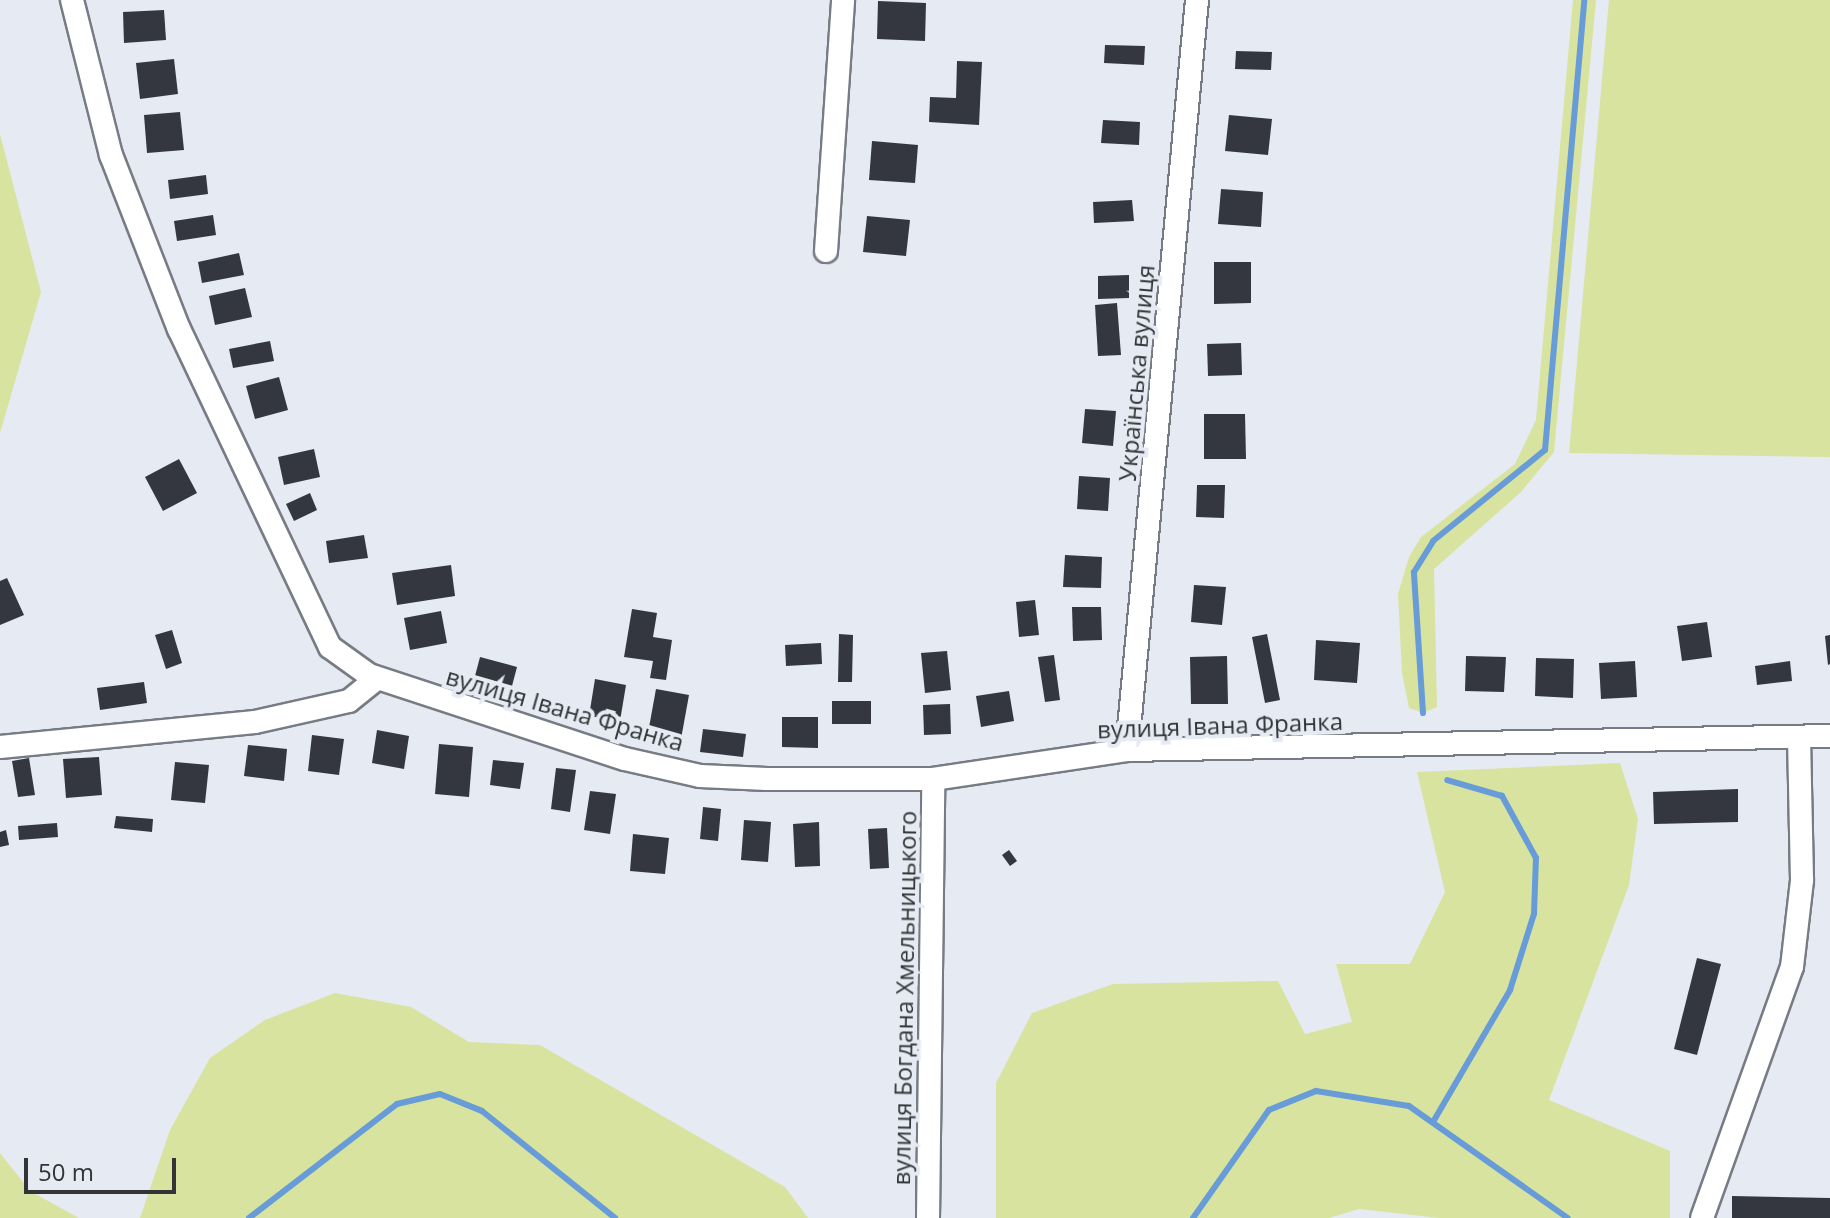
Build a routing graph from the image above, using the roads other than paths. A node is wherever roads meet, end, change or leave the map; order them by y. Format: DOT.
graph roads {
  1 [pos="72,0"];
  2 [pos="843,0"];
  3 [pos="1197,0"];
  4 [pos="826,251"];
  5 [pos="377,678"];
  6 [pos="1830,736"];
  7 [pos="1799,737"];
  8 [pos="0,747"];
  9 [pos="1127,750"];
  10 [pos="933,779"];
  11 [pos="928,1218"];
  12 [pos="1702,1218"];
  1 -- 5 [label="street, вулиця Івана Франка"];
  2 -- 4 [label="street"];
  3 -- 9 [label="street, Українська вулиця"];
  5 -- 8 [label="street"];
  5 -- 10 [label="street, вулиця Івана Франка"];
  6 -- 7 [label="street, вулиця Івана Франка"];
  7 -- 9 [label="street, вулиця Івана Франка"];
  7 -- 12 [label="street"];
  9 -- 10 [label="street, вулиця Івана Франка"];
  10 -- 11 [label="street, вулиця Богдана Хмельницького"];
}
